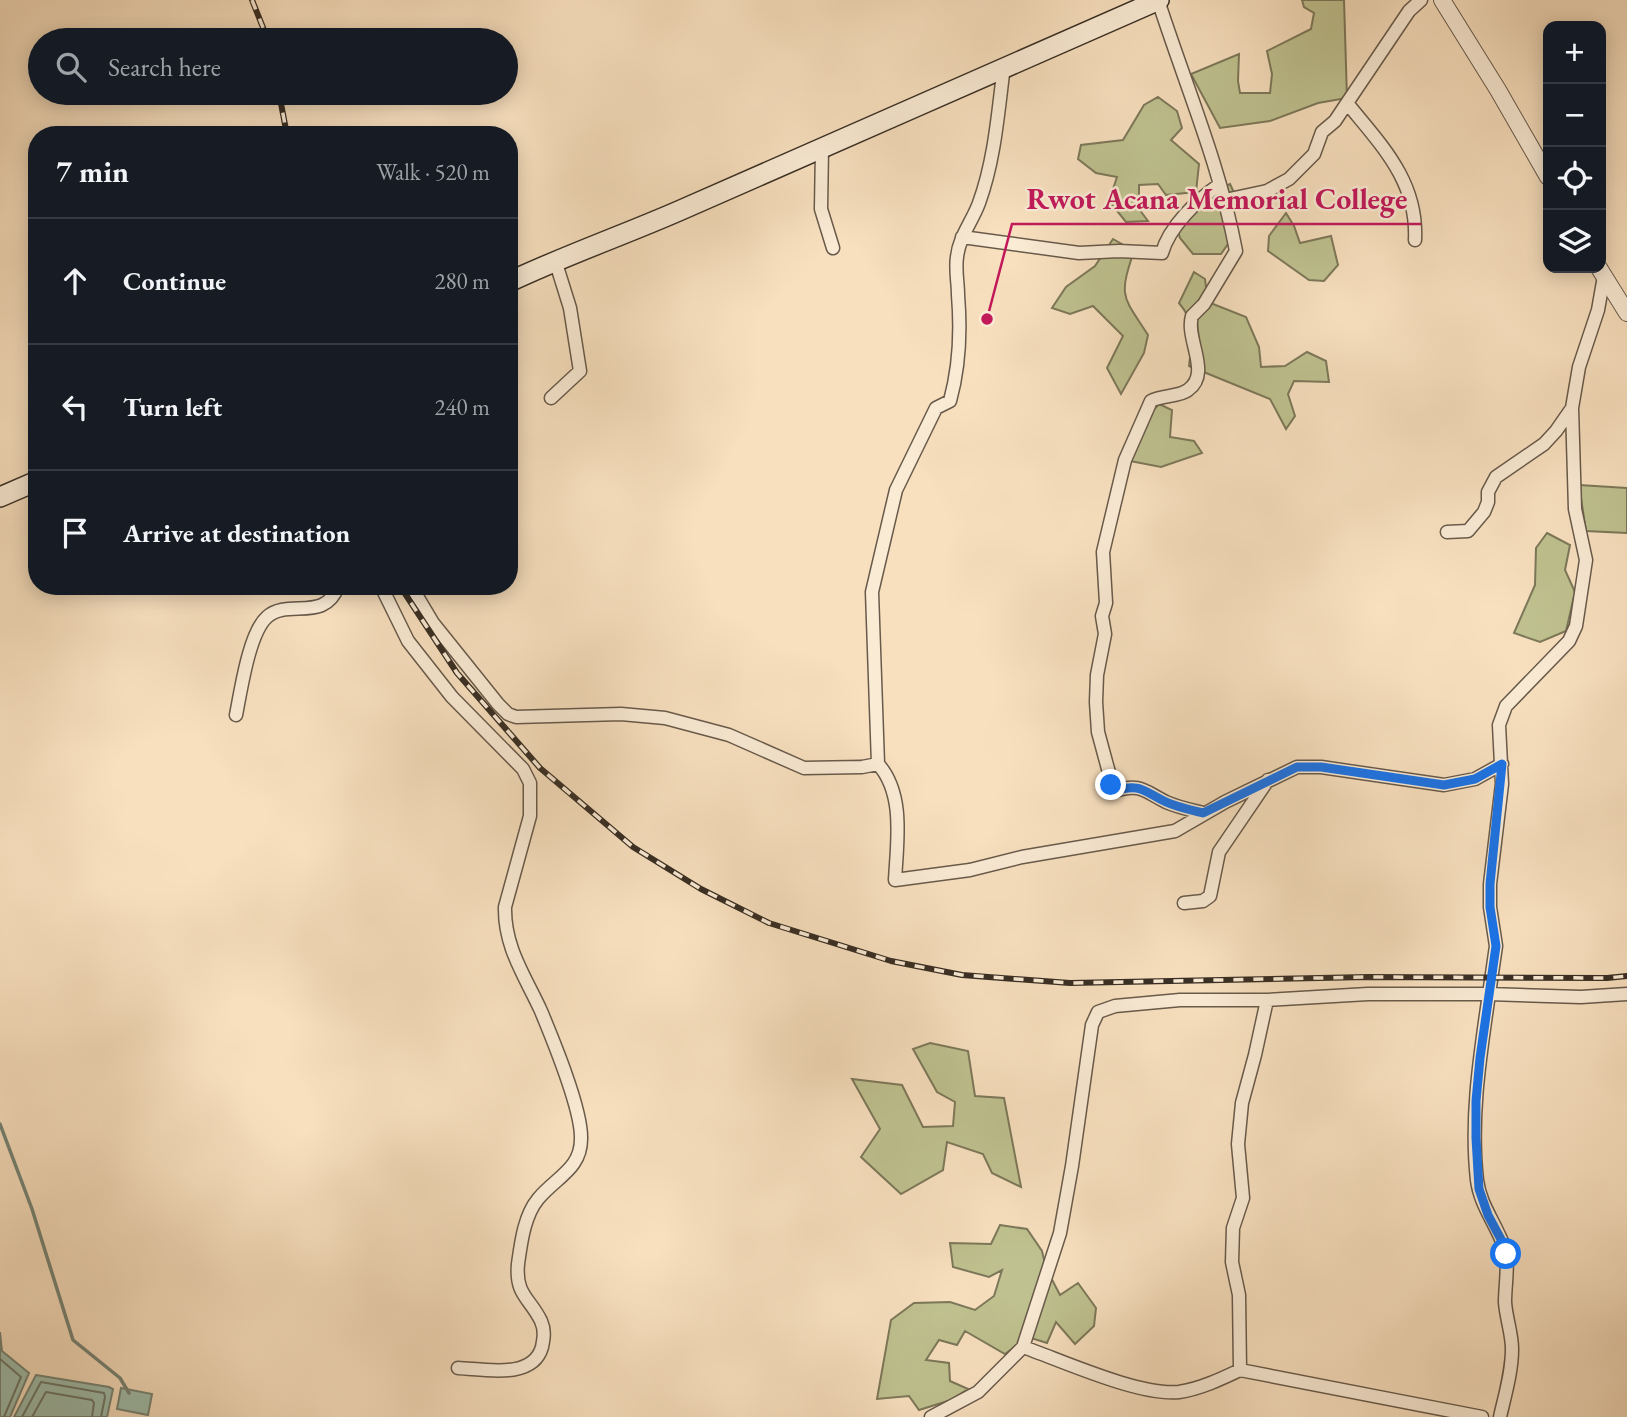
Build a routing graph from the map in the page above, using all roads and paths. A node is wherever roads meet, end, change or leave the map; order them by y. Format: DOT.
graph roads {
  1 [pos="1159,0"];
  2 [pos="1421,0"];
  3 [pos="1442,0"];
  4 [pos="1004,66"];
  5 [pos="1347,103"];
  6 [pos="822,148"];
  7 [pos="1543,168"];
  8 [pos="1219,185"];
  9 [pos="1224,200"];
  10 [pos="962,237"];
  11 [pos="1415,240"];
  12 [pos="833,248"];
  13 [pos="555,260"];
  14 [pos="1601,273"];
  15 [pos="1602,273"];
  16 [pos="518,278"];
  17 [pos="1627,313"];
  18 [pos="551,398"];
  19 [pos="1572,408"];
  20 [pos="28,485"];
  21 [pos="0,497"];
  22 [pos="1447,532"];
  23 [pos="333,595"];
  24 [pos="385,595"];
  25 [pos="416,595"];
  26 [pos="236,715"];
  27 [pos="878,764"];
  28 [pos="1502,764"];
  29 [pos="1268,780"];
  30 [pos="1203,813"];
  31 [pos="1184,903"];
  32 [pos="1489,994"];
  33 [pos="1627,994"];
  34 [pos="1267,1000"];
  35 [pos="1023,1347"];
  36 [pos="458,1368"];
  37 [pos="1240,1370"];
  38 [pos="931,1417"];
  39 [pos="1482,1417"];
  40 [pos="1500,1417"];
  1 -- 4 [label="main road"];
  1 -- 8 [label="street"];
  2 -- 5 [label="street"];
  3 -- 7 [label="street"];
  4 -- 6 [label="main road"];
  4 -- 10 [label="street"];
  5 -- 9 [label="street"];
  5 -- 11 [label="street"];
  6 -- 12 [label="street"];
  6 -- 13 [label="main road"];
  8 -- 9 [label="street"];
  8 -- 10 [label="street"];
  9 -- 30 [label="street"];
  10 -- 27 [label="street"];
  13 -- 16 [label="main road"];
  13 -- 18 [label="street"];
  14 -- 19 [label="street"];
  15 -- 17 [label="street"];
  19 -- 22 [label="street"];
  19 -- 28 [label="street"];
  20 -- 21 [label="main road"];
  23 -- 26 [label="street"];
  24 -- 36 [label="street"];
  25 -- 27 [label="street"];
  27 -- 30 [label="street"];
  28 -- 29 [label="street"];
  28 -- 32 [label="street"];
  29 -- 30 [label="street"];
  29 -- 31 [label="street"];
  32 -- 33 [label="street"];
  32 -- 34 [label="street"];
  32 -- 40 [label="street"];
  34 -- 35 [label="street"];
  34 -- 37 [label="street"];
  35 -- 37 [label="street"];
  35 -- 38 [label="street"];
  37 -- 39 [label="street"];
}
